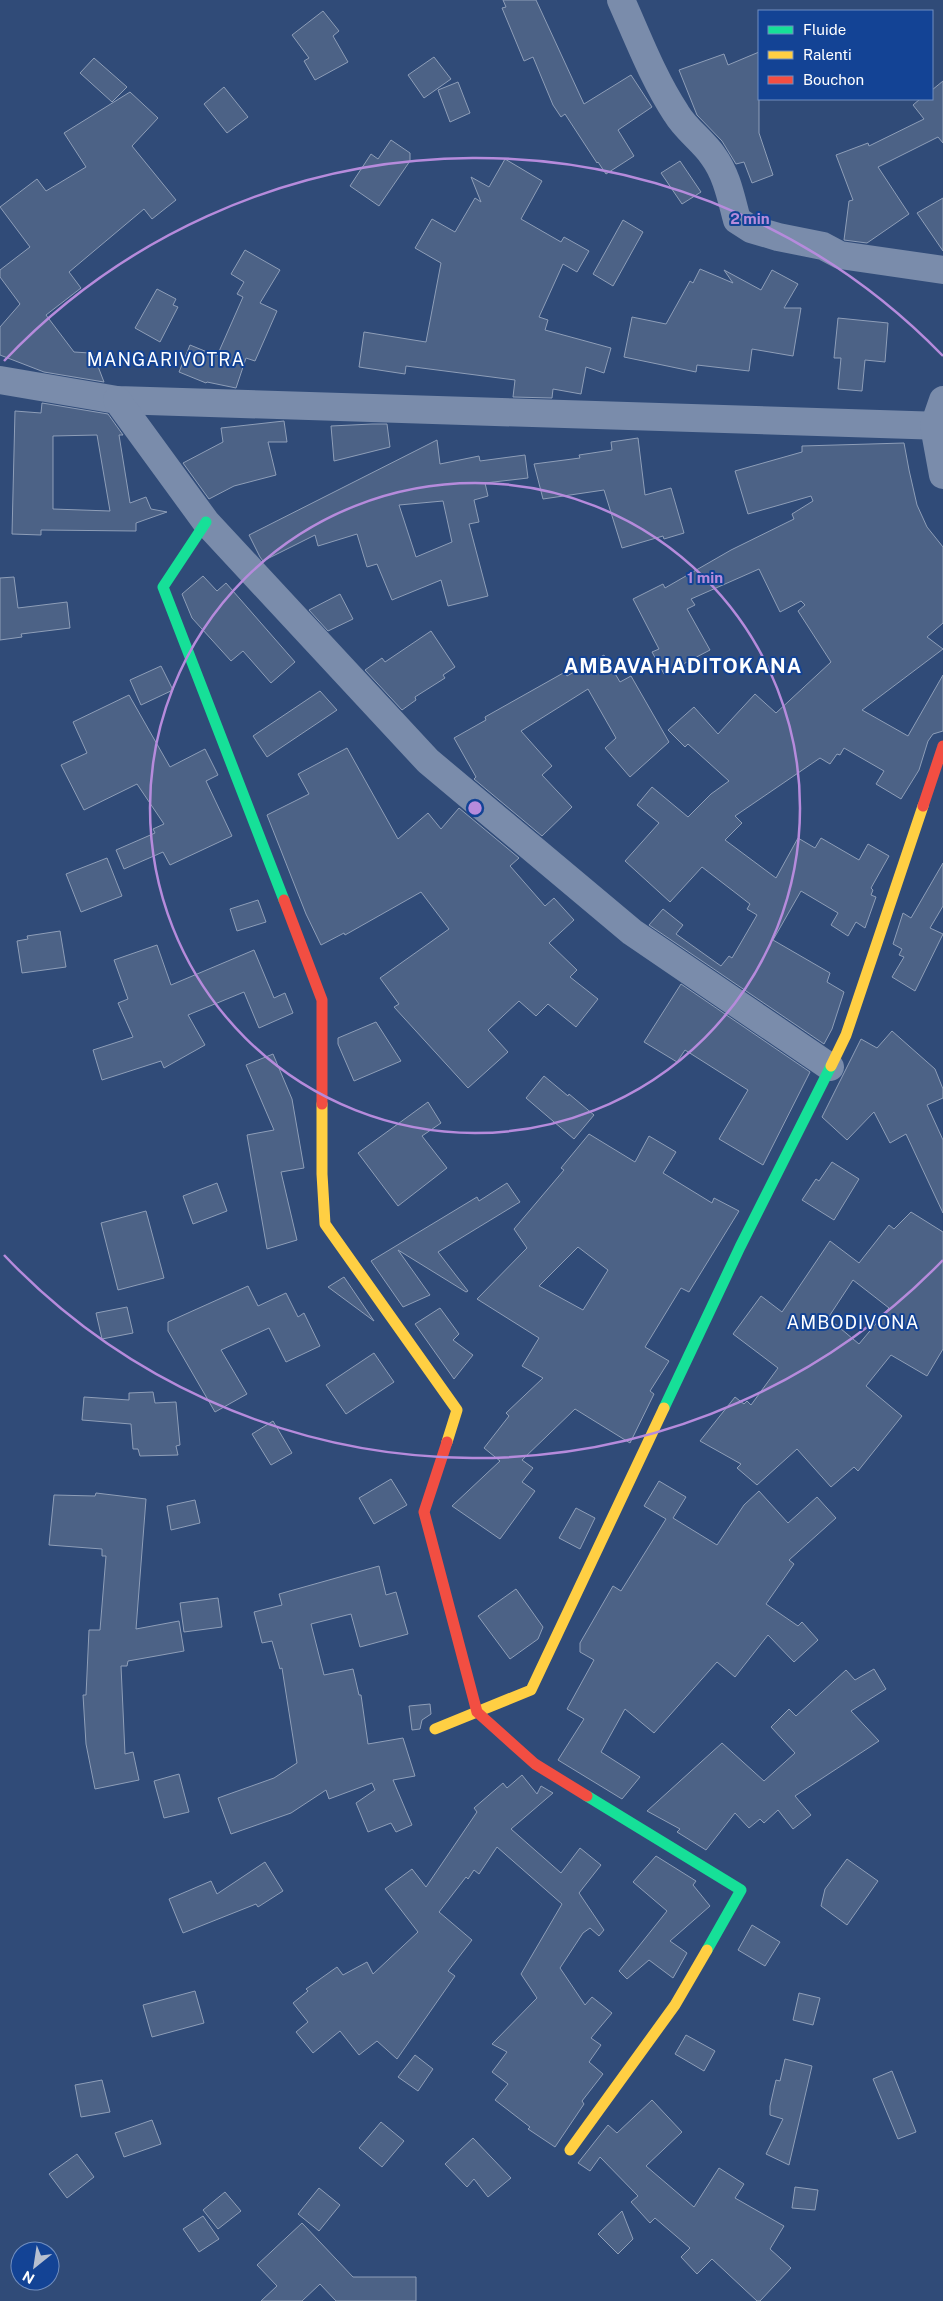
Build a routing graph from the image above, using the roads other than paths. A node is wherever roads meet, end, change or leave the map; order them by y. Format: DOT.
graph roads {
  1 [pos="621,0"];
  2 [pos="943,270"];
  3 [pos="0,380"];
  4 [pos="117,400"];
  5 [pos="943,400"];
  6 [pos="938,426"];
  7 [pos="943,475"];
  8 [pos="206,522"];
  9 [pos="943,746"];
  10 [pos="830,1067"];
  11 [pos="476,1712"];
  12 [pos="435,1729"];
  13 [pos="570,2150"];
  1 -- 2 [label="street"];
  3 -- 4 [label="street"];
  4 -- 6 [label="street"];
  4 -- 8 [label="street"];
  5 -- 6 [label="street"];
  6 -- 7 [label="street"];
  8 -- 10 [label="street"];
  8 -- 11 [label="street"];
  9 -- 10 [label="street"];
  10 -- 11 [label="street"];
  11 -- 12 [label="street"];
  11 -- 13 [label="street"];
}
